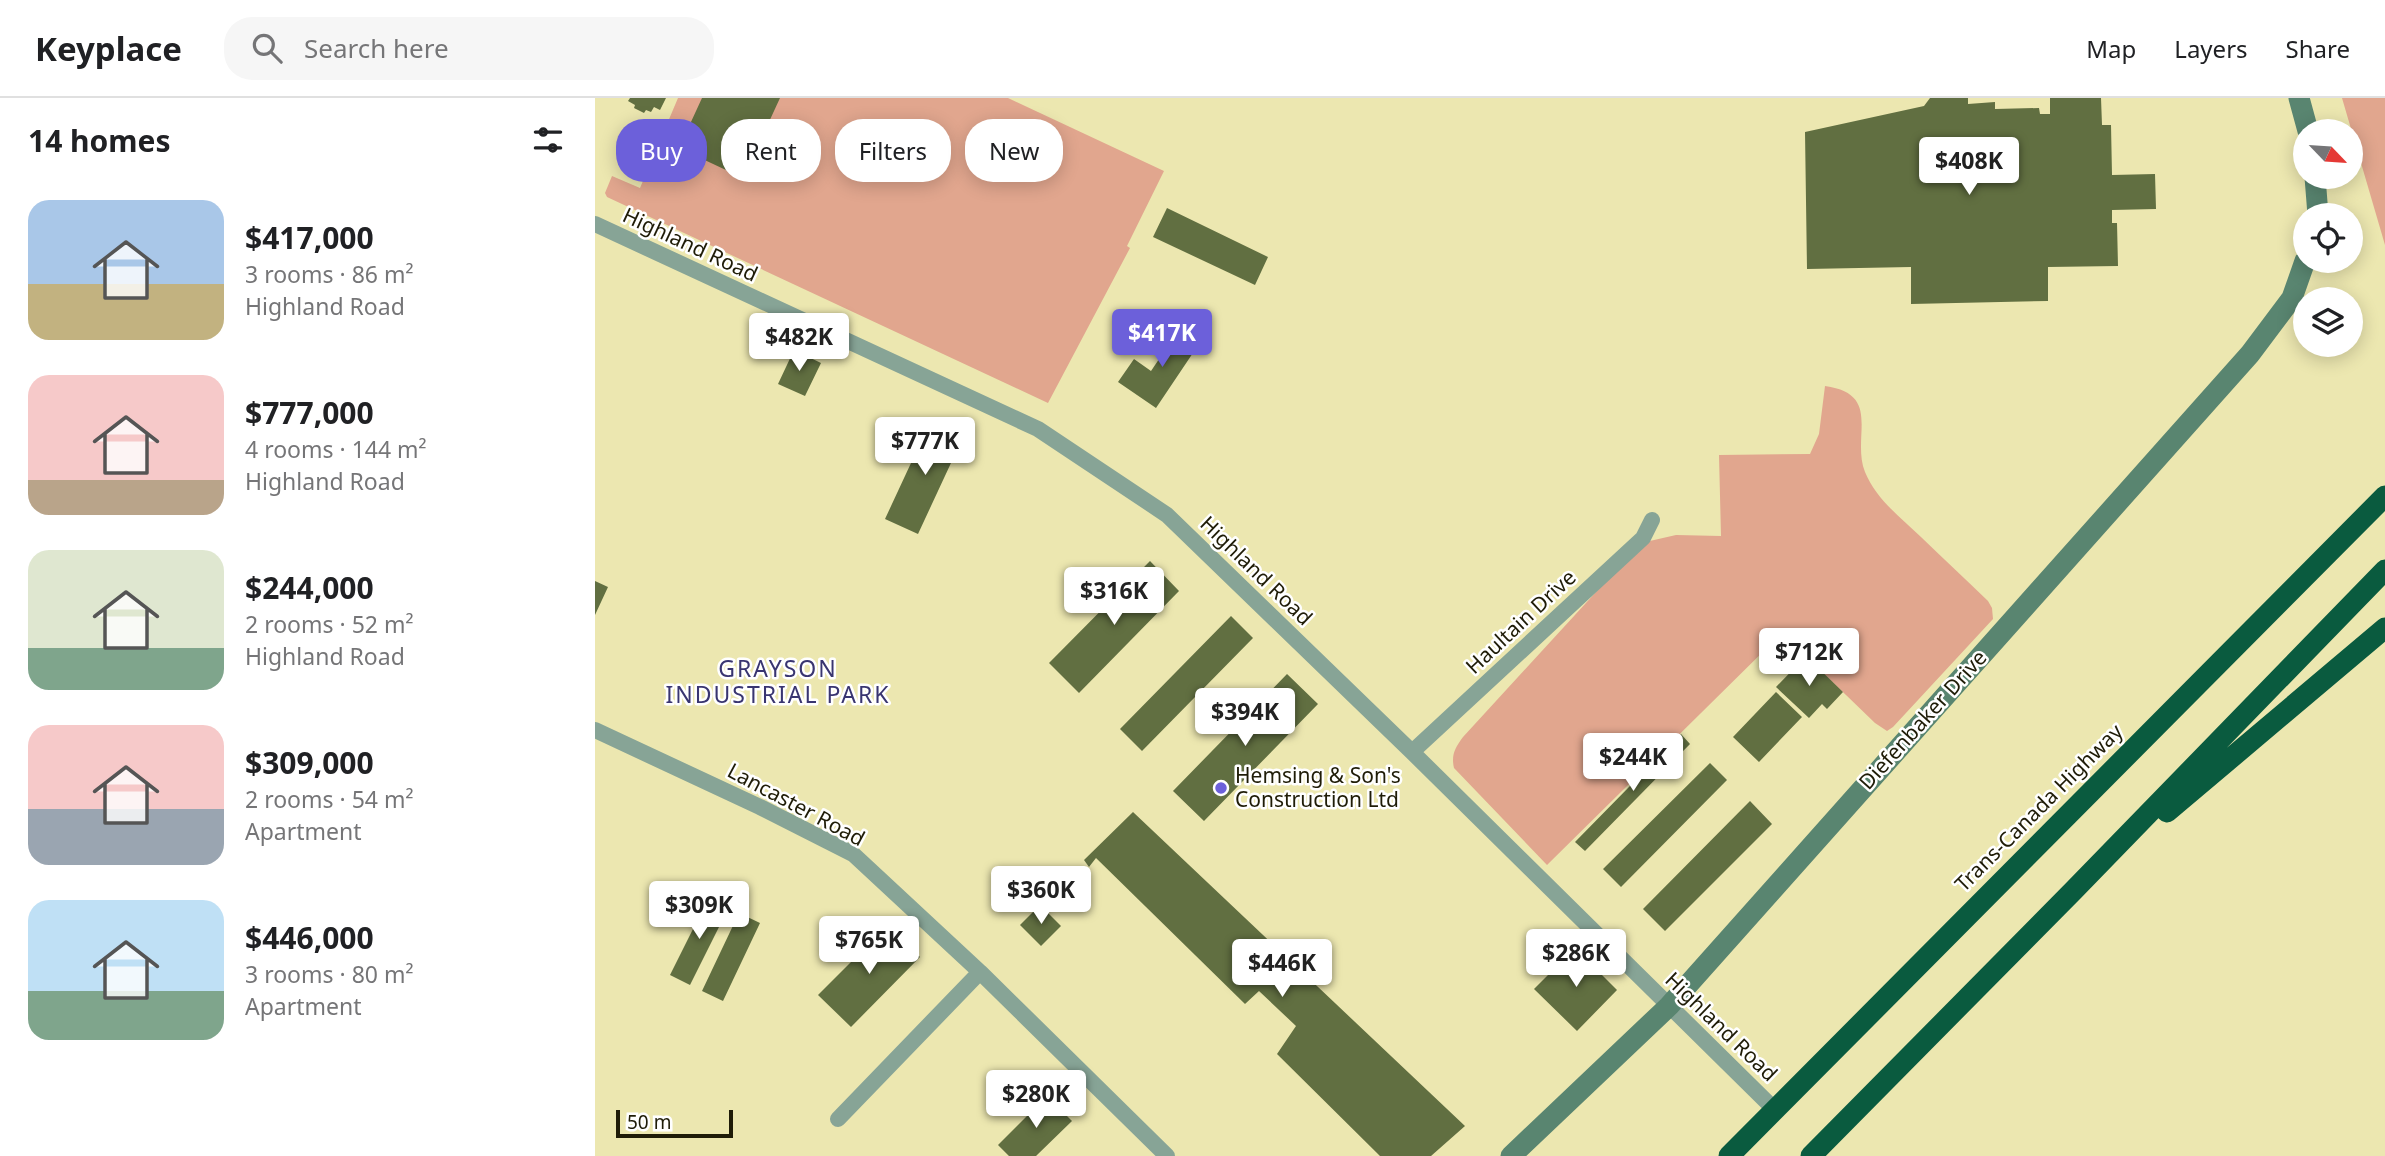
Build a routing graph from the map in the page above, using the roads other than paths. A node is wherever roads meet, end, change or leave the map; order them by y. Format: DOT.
graph roads {
  1 [pos="2299,98"];
  2 [pos="2305,119"];
  3 [pos="595,224"];
  4 [pos="2301,273"];
  5 [pos="2385,495"];
  6 [pos="1652,520"];
  7 [pos="2385,570"];
  8 [pos="2385,628"];
  9 [pos="595,730"];
  10 [pos="1412,752"];
  11 [pos="2074,890"];
  12 [pos="980,972"];
  13 [pos="1669,1006"];
  14 [pos="1774,1109"];
  15 [pos="838,1119"];
  16 [pos="1167,1156"];
  17 [pos="1511,1156"];
  18 [pos="1729,1156"];
  19 [pos="1811,1156"];
  1 -- 2 [label="street"];
  3 -- 10 [label="street, Highland Road"];
  4 -- 13 [label="street, Diefenbaker Drive"];
  5 -- 14 [label="highway, Trans-Canada Highway"];
  6 -- 10 [label="street, Haultain Drive"];
  7 -- 11 [label="highway"];
  8 -- 11 [label="highway"];
  9 -- 12 [label="street, Lancaster Road"];
  10 -- 13 [label="street, Highland Road"];
  11 -- 19 [label="highway"];
  12 -- 15 [label="street"];
  12 -- 16 [label="street, Lancaster Road"];
  13 -- 14 [label="street, Highland Road"];
  13 -- 17 [label="street, Diefenbaker Drive"];
  14 -- 18 [label="highway, Trans-Canada Highway"];
}
